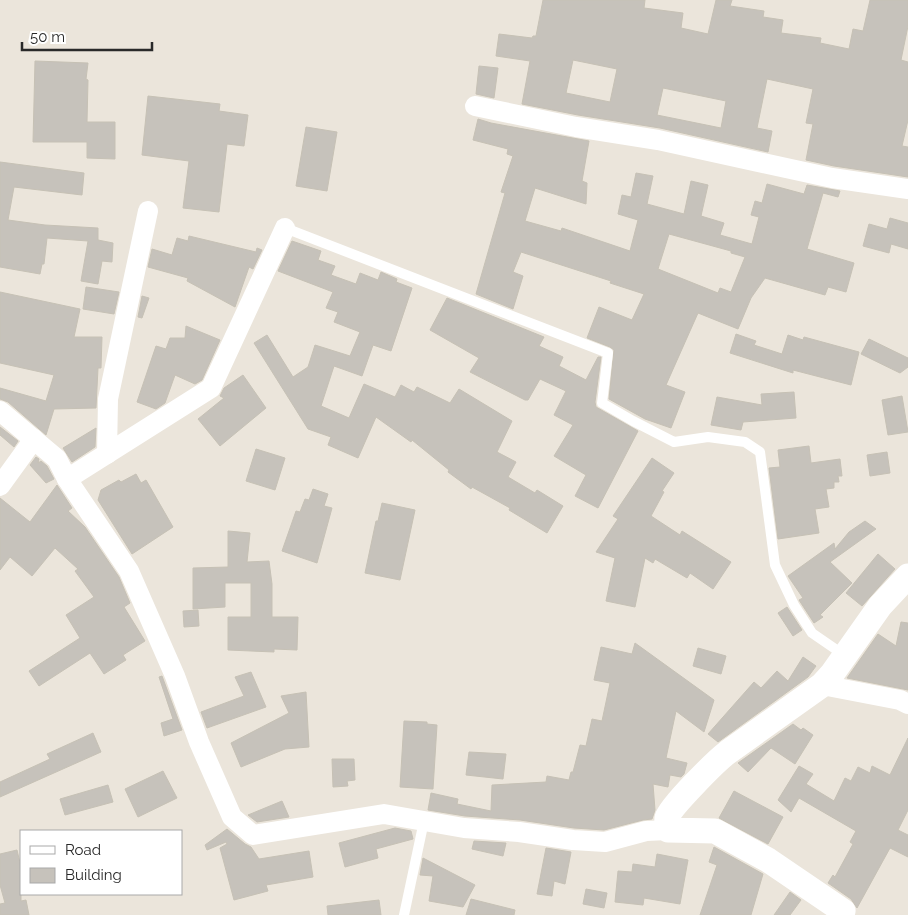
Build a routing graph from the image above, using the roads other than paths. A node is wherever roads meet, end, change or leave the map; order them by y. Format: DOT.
graph roads {
  1 [pos="475,106"];
  2 [pos="908,189"];
  3 [pos="148,211"];
  4 [pos="285,228"];
  5 [pos="0,410"];
  6 [pos="34,438"];
  7 [pos="107,454"];
  8 [pos="68,479"];
  9 [pos="0,486"];
  10 [pos="908,576"];
  11 [pos="844,655"];
  12 [pos="822,686"];
  13 [pos="908,704"];
  14 [pos="424,820"];
  15 [pos="668,830"];
  16 [pos="844,914"];
  17 [pos="404,915"];
  1 -- 2 [label="street"];
  3 -- 7 [label="street"];
  4 -- 7 [label="street"];
  4 -- 11 [label="lane"];
  5 -- 6 [label="street"];
  6 -- 8 [label="street"];
  6 -- 9 [label="street"];
  7 -- 8 [label="street"];
  8 -- 14 [label="street"];
  10 -- 11 [label="street"];
  11 -- 12 [label="street"];
  12 -- 13 [label="street"];
  12 -- 15 [label="street"];
  14 -- 15 [label="street"];
  14 -- 17 [label="lane"];
  15 -- 16 [label="street"];
}
